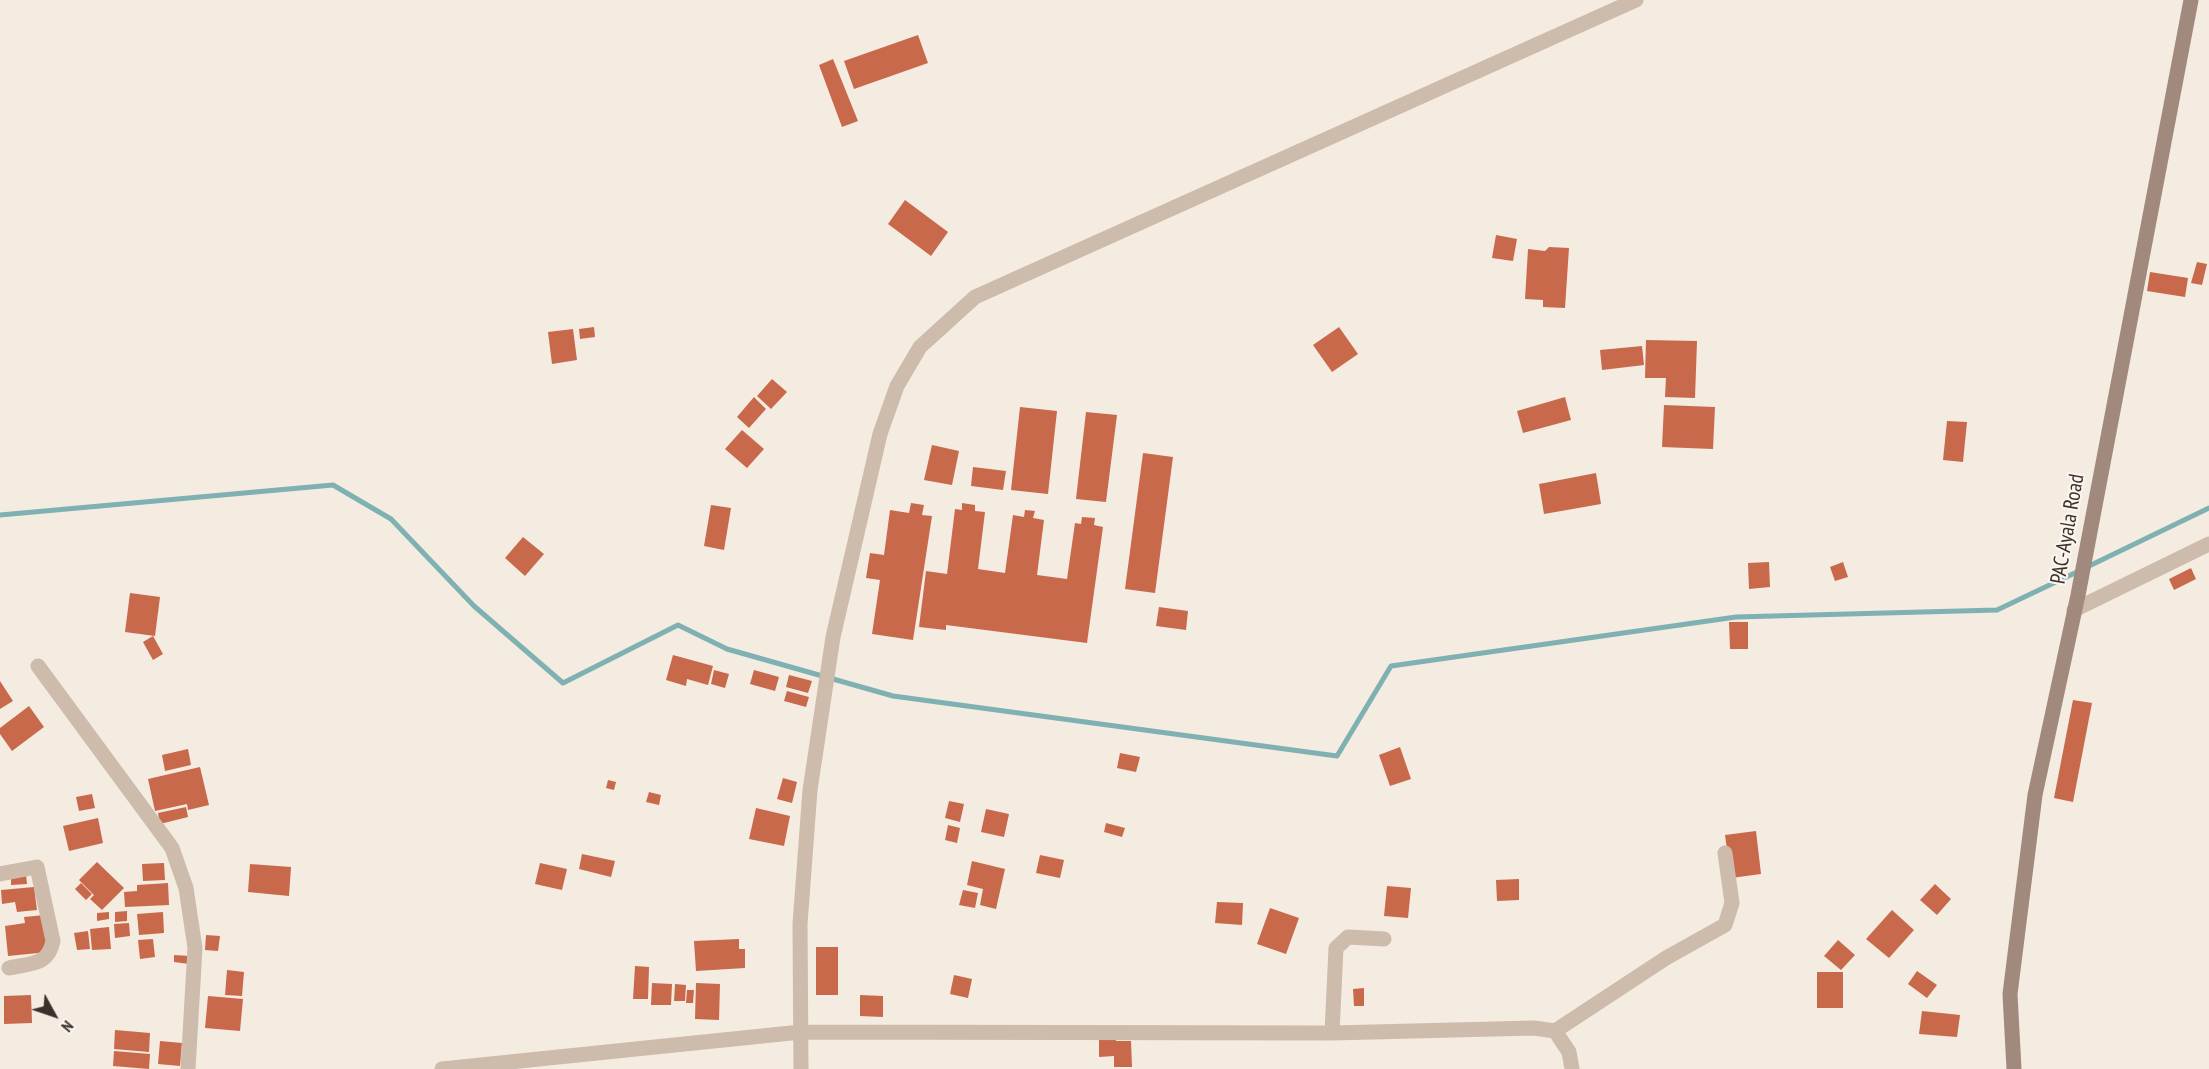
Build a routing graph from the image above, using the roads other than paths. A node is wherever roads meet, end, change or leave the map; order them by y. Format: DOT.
graph roads {
  1 [pos="1636,0"];
  2 [pos="2192,0"];
  3 [pos="2209,544"];
  4 [pos="2076,603"];
  5 [pos="38,666"];
  6 [pos="1725,853"];
  7 [pos="0,874"];
  8 [pos="1384,939"];
  9 [pos="9,968"];
  10 [pos="1555,1031"];
  11 [pos="801,1032"];
  12 [pos="1332,1033"];
  13 [pos="188,1069"];
  14 [pos="442,1069"];
  15 [pos="801,1069"];
  16 [pos="1572,1069"];
  17 [pos="2014,1069"];
  1 -- 11 [label="street"];
  2 -- 4 [label="street, PAC-Ayala Road"];
  3 -- 4 [label="street"];
  4 -- 17 [label="street, PAC-Ayala Road"];
  5 -- 13 [label="street"];
  6 -- 10 [label="street"];
  7 -- 9 [label="street"];
  8 -- 12 [label="street"];
  10 -- 12 [label="street"];
  10 -- 16 [label="street"];
  11 -- 12 [label="street"];
  11 -- 14 [label="street"];
  11 -- 15 [label="street"];
}
